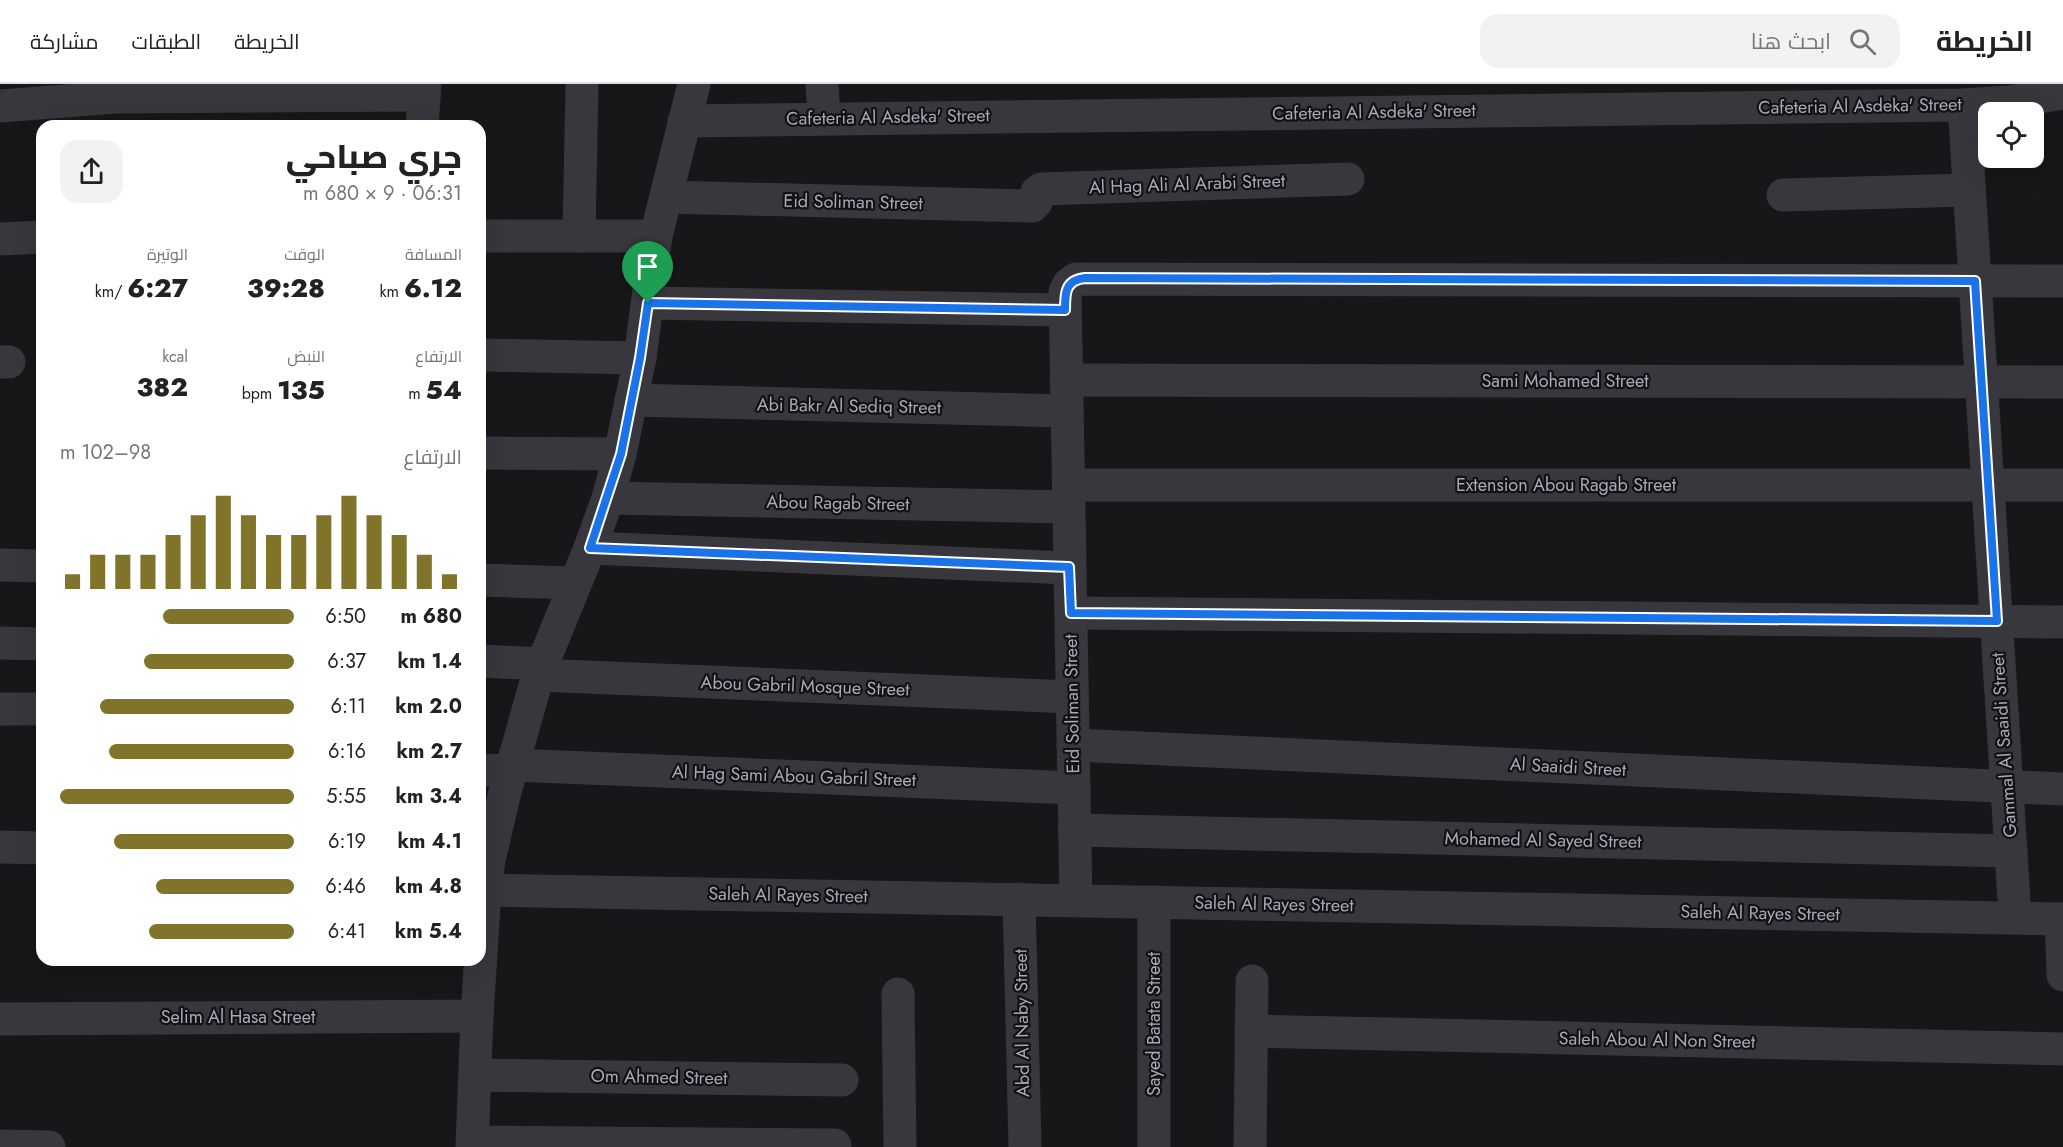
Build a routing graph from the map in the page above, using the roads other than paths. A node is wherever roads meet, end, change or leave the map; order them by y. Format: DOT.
graph roads {
  1 [pos="582,84"];
  2 [pos="694,84"];
  3 [pos="822,84"];
  4 [pos="2063,93"];
  5 [pos="116,102"];
  6 [pos="424,102"];
  7 [pos="1964,105"];
  8 [pos="0,106"];
  9 [pos="824,118"];
  10 [pos="684,121"];
  11 [pos="1348,179"];
  12 [pos="1969,190"];
  13 [pos="1783,195"];
  14 [pos="667,197"];
  15 [pos="1036,202"];
  16 [pos="486,236"];
  17 [pos="579,236"];
  18 [pos="656,236"];
  19 [pos="36,237"];
  20 [pos="0,239"];
  21 [pos="1975,281"];
  22 [pos="2063,281"];
  23 [pos="1065,301"];
  24 [pos="648,303"];
  25 [pos="486,355"];
  26 [pos="640,358"];
  27 [pos="1982,382"];
  28 [pos="2063,382"];
  29 [pos="1067,395"];
  30 [pos="631,400"];
  31 [pos="486,453"];
  32 [pos="621,454"];
  33 [pos="1988,485"];
  34 [pos="2063,485"];
  35 [pos="1069,496"];
  36 [pos="608,498"];
  37 [pos="590,548"];
  38 [pos="0,565"];
  39 [pos="36,566"];
  40 [pos="1069,567"];
  41 [pos="486,580"];
  42 [pos="575,583"];
  43 [pos="1071,613"];
  44 [pos="1997,621"];
  45 [pos="2063,622"];
  46 [pos="0,643"];
  47 [pos="36,644"];
  48 [pos="486,662"];
  49 [pos="540,670"];
  50 [pos="1072,697"];
  51 [pos="0,709"];
  52 [pos="36,710"];
  53 [pos="1073,745"];
  54 [pos="501,768"];
  55 [pos="2007,786"];
  56 [pos="1074,788"];
  57 [pos="2063,789"];
  58 [pos="1075,830"];
  59 [pos="0,847"];
  60 [pos="36,848"];
  61 [pos="2011,851"];
  62 [pos="486,864"];
  63 [pos="486,870"];
  64 [pos="1019,899"];
  65 [pos="1076,900"];
  66 [pos="1155,902"];
  67 [pos="2015,917"];
  68 [pos="2062,919"];
  69 [pos="480,966"];
  70 [pos="2063,975"];
  71 [pos="1252,981"];
  72 [pos="898,994"];
  73 [pos="477,1016"];
  74 [pos="0,1019"];
  75 [pos="1251,1031"];
  76 [pos="2063,1049"];
  77 [pos="475,1075"];
  78 [pos="842,1080"];
  79 [pos="473,1145"];
  80 [pos="834,1145"];
  81 [pos="0,1146"];
  82 [pos="49,1147"];
  83 [pos="900,1147"];
  84 [pos="1025,1147"];
  85 [pos="1154,1147"];
  86 [pos="1250,1147"];
  1 -- 17 [label="street"];
  2 -- 10 [label="street"];
  3 -- 9 [label="street"];
  4 -- 7 [label="street, Cafeteria Al Asdeka' Street"];
  5 -- 6 [label="street"];
  5 -- 8 [label="street"];
  7 -- 9 [label="street, Cafeteria Al Asdeka' Street"];
  7 -- 12 [label="street, Gammal Al Saaidi Street"];
  9 -- 10 [label="street, Cafeteria Al Asdeka' Street"];
  10 -- 14 [label="street"];
  11 -- 15 [label="street, Al Hag Ali Al Arabi Street"];
  12 -- 13 [label="street"];
  12 -- 21 [label="street, Gammal Al Saaidi Street"];
  14 -- 15 [label="street, Eid Soliman Street"];
  14 -- 18 [label="street"];
  16 -- 17 [label="street"];
  17 -- 18 [label="street"];
  18 -- 24 [label="street"];
  19 -- 20 [label="street"];
  21 -- 22 [label="street"];
  21 -- 23 [label="street"];
  21 -- 27 [label="street, Gammal Al Saaidi Street"];
  23 -- 24 [label="street"];
  23 -- 29 [label="street, Eid Soliman Street"];
  24 -- 26 [label="street"];
  25 -- 26 [label="street"];
  26 -- 30 [label="street"];
  27 -- 28 [label="street, Sami Mohamed Street"];
  27 -- 29 [label="street, Sami Mohamed Street"];
  27 -- 33 [label="street, Gammal Al Saaidi Street"];
  29 -- 30 [label="street, Abi Bakr Al Sediq Street"];
  29 -- 35 [label="street, Eid Soliman Street"];
  30 -- 32 [label="street"];
  31 -- 32 [label="street"];
  32 -- 36 [label="street"];
  33 -- 34 [label="street, Extension Abou Ragab Street"];
  33 -- 35 [label="street, Extension Abou Ragab Street"];
  33 -- 44 [label="street, Gammal Al Saaidi Street"];
  35 -- 36 [label="street, Abou Ragab Street"];
  35 -- 40 [label="street, Eid Soliman Street"];
  36 -- 37 [label="street"];
  37 -- 40 [label="street"];
  37 -- 42 [label="street"];
  38 -- 39 [label="street"];
  40 -- 43 [label="street, Eid Soliman Street"];
  41 -- 42 [label="street"];
  42 -- 49 [label="street"];
  43 -- 44 [label="street"];
  43 -- 50 [label="street, Eid Soliman Street"];
  44 -- 45 [label="street"];
  44 -- 55 [label="street, Gammal Al Saaidi Street"];
  46 -- 47 [label="street"];
  48 -- 49 [label="street, Abou Gabril Mosque Street"];
  49 -- 50 [label="street, Abou Gabril Mosque Street"];
  49 -- 54 [label="street"];
  50 -- 53 [label="street, Eid Soliman Street"];
  51 -- 52 [label="street"];
  53 -- 55 [label="street, Al Saaidi Street"];
  53 -- 56 [label="street, Eid Soliman Street"];
  54 -- 56 [label="street, Al Hag Sami Abou Gabril Street"];
  54 -- 62 [label="street"];
  55 -- 57 [label="street, Al Saaidi Street"];
  55 -- 61 [label="street, Gammal Al Saaidi Street"];
  56 -- 58 [label="street, Eid Soliman Street"];
  58 -- 61 [label="street, Mohamed Al Sayed Street"];
  58 -- 65 [label="street, Eid Soliman Street"];
  59 -- 60 [label="street"];
  61 -- 67 [label="street, Gammal Al Saaidi Street"];
  63 -- 64 [label="street, Saleh Al Rayes Street"];
  64 -- 65 [label="street, Saleh Al Rayes Street"];
  64 -- 84 [label="street, Abd Al Naby Street"];
  65 -- 66 [label="street, Saleh Al Rayes Street"];
  66 -- 67 [label="street, Saleh Al Rayes Street"];
  66 -- 85 [label="street, Sayed Batata Street"];
  67 -- 68 [label="street, Saleh Al Rayes Street"];
  68 -- 70 [label="street"];
  69 -- 73 [label="street"];
  71 -- 75 [label="street"];
  72 -- 83 [label="street"];
  73 -- 74 [label="street, Selim Al Hasa Street"];
  73 -- 77 [label="street"];
  75 -- 76 [label="street, Saleh Abou Al Non Street"];
  75 -- 86 [label="street"];
  77 -- 78 [label="street, Om Ahmed Street"];
  77 -- 79 [label="street"];
  79 -- 80 [label="street"];
  81 -- 82 [label="street"];
}
